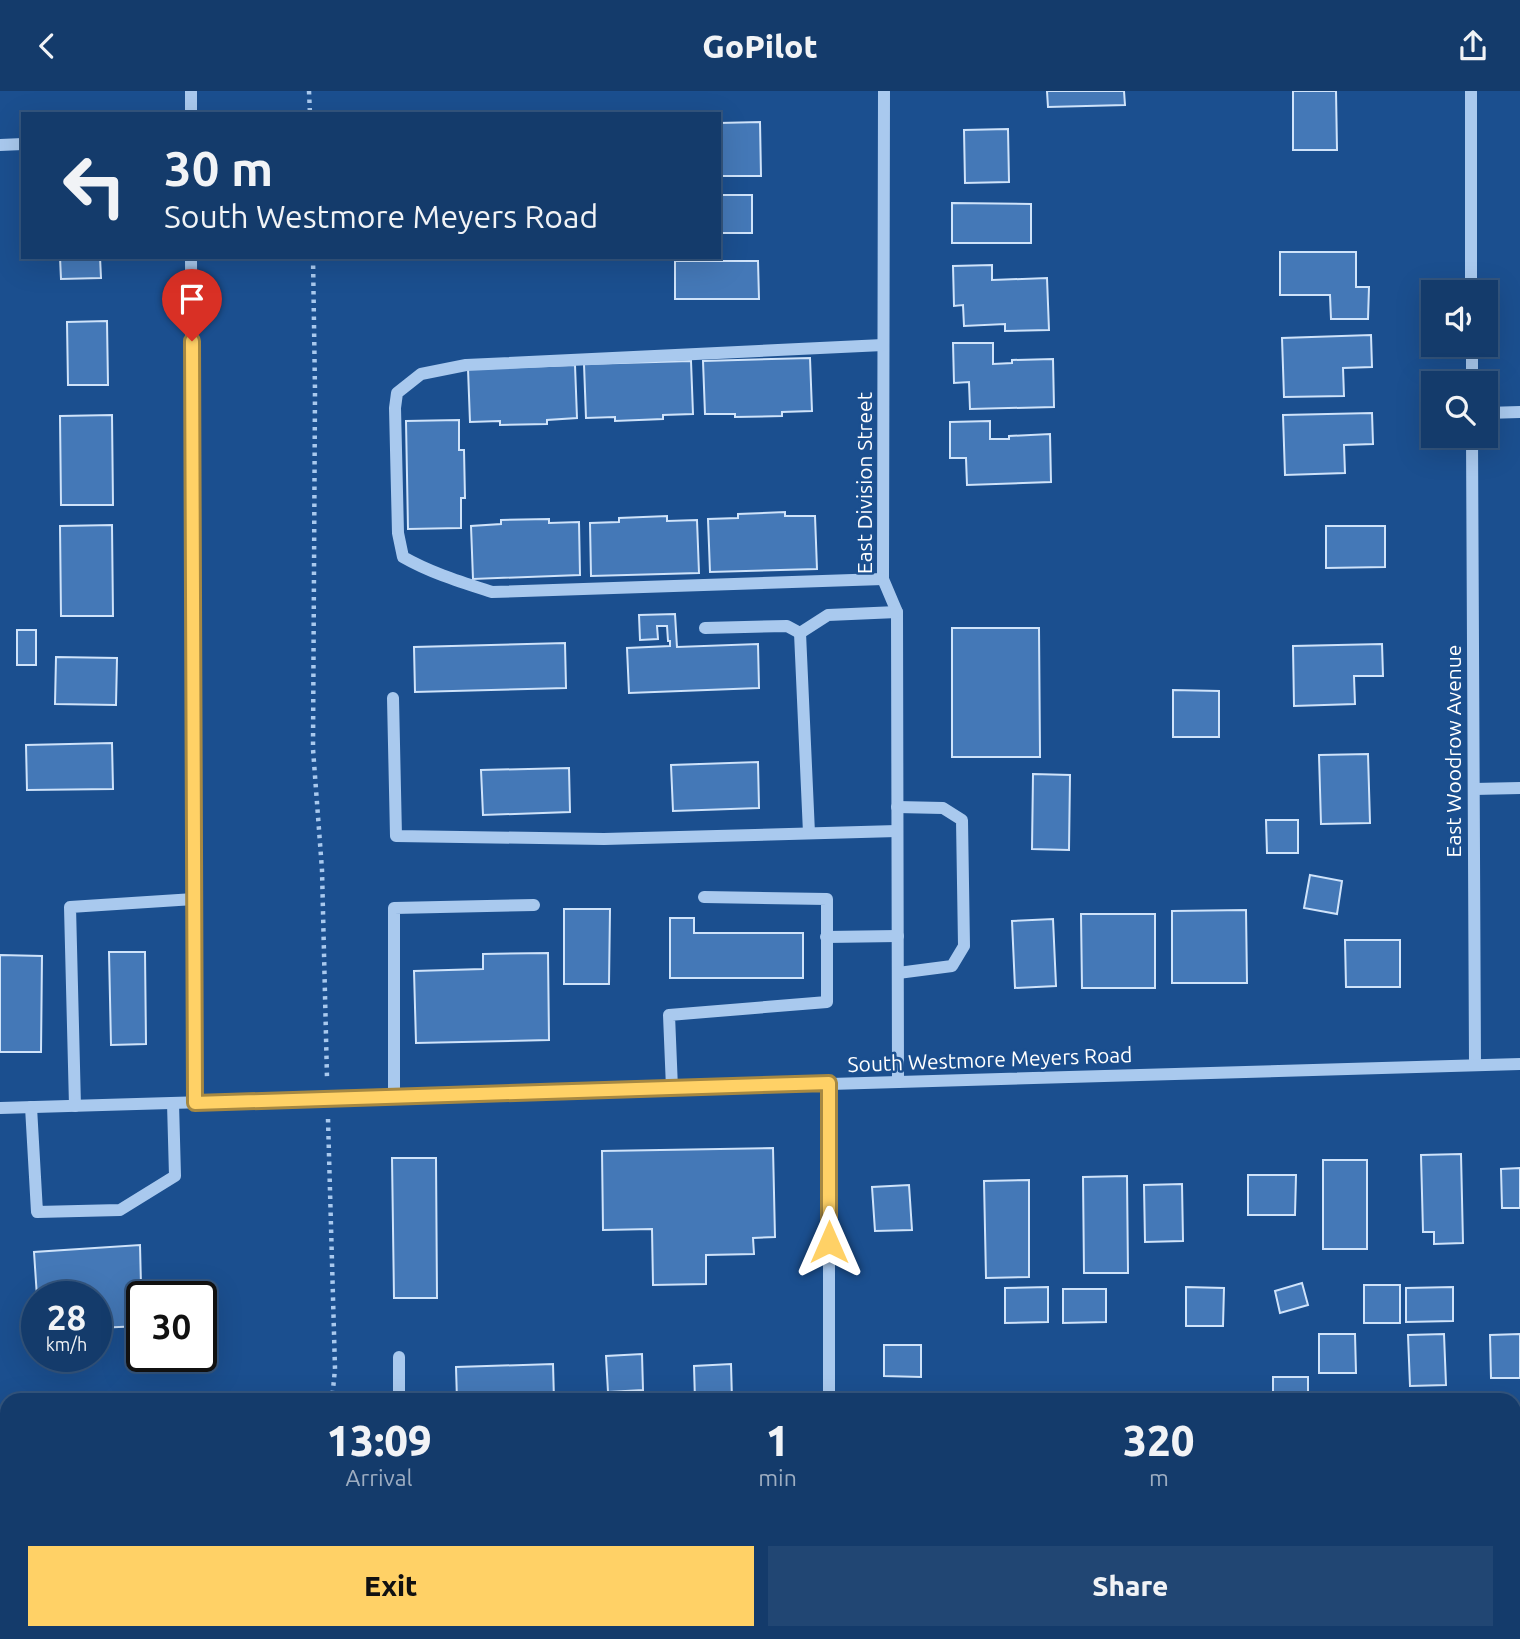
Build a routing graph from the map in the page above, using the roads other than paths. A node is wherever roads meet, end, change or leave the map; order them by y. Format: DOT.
graph roads {
  1 [pos="191,91"];
  2 [pos="884,91"];
  3 [pos="1471,91"];
  4 [pos="191,112"];
  5 [pos="21,144"];
  6 [pos="0,145"];
  7 [pos="191,259"];
  8 [pos="1471,280"];
  9 [pos="883,345"];
  10 [pos="1520,412"];
  11 [pos="1498,413"];
  12 [pos="1472,448"];
  13 [pos="883,579"];
  14 [pos="897,613"];
  15 [pos="705,628"];
  16 [pos="800,633"];
  17 [pos="393,698"];
  18 [pos="1520,788"];
  19 [pos="1474,789"];
  20 [pos="897,807"];
  21 [pos="897,831"];
  22 [pos="809,833"];
  23 [pos="704,897"];
  24 [pos="194,899"];
  25 [pos="534,905"];
  26 [pos="898,936"];
  27 [pos="827,937"];
  28 [pos="898,974"];
  29 [pos="1520,1064"];
  30 [pos="1475,1065"];
  31 [pos="898,1082"];
  32 [pos="829,1083"];
  33 [pos="672,1088"];
  34 [pos="394,1096"];
  35 [pos="173,1103"];
  36 [pos="195,1103"];
  37 [pos="75,1106"];
  38 [pos="31,1107"];
  39 [pos="0,1108"];
  40 [pos="399,1357"];
  41 [pos="399,1393"];
  42 [pos="829,1393"];
  1 -- 4 [label="street"];
  2 -- 9 [label="street, East Division Street"];
  3 -- 8 [label="street"];
  5 -- 6 [label="street"];
  7 -- 24 [label="street"];
  9 -- 13 [label="street, East Division Street"];
  9 -- 13 [label="street"];
  10 -- 11 [label="street"];
  12 -- 19 [label="street, East Woodrow Avenue"];
  13 -- 14 [label="street, East Division Street"];
  14 -- 16 [label="street"];
  14 -- 20 [label="street, East Division Street"];
  15 -- 16 [label="street"];
  16 -- 22 [label="street"];
  17 -- 22 [label="street"];
  18 -- 19 [label="street"];
  19 -- 30 [label="street, East Woodrow Avenue"];
  20 -- 21 [label="street, East Division Street"];
  20 -- 28 [label="street"];
  21 -- 22 [label="street"];
  21 -- 26 [label="street, East Division Street"];
  23 -- 27 [label="street"];
  24 -- 36 [label="street"];
  24 -- 37 [label="street"];
  25 -- 34 [label="street"];
  26 -- 27 [label="street"];
  26 -- 28 [label="street, East Division Street"];
  27 -- 33 [label="street"];
  28 -- 31 [label="street, East Division Street"];
  29 -- 30 [label="street, South Westmore Meyers Road"];
  30 -- 31 [label="street, South Westmore Meyers Road"];
  31 -- 32 [label="street, South Westmore Meyers Road"];
  32 -- 33 [label="street, South Westmore Meyers Road"];
  32 -- 42 [label="street"];
  33 -- 34 [label="street, South Westmore Meyers Road"];
  34 -- 36 [label="street, South Westmore Meyers Road"];
  35 -- 36 [label="street, South Westmore Meyers Road"];
  35 -- 37 [label="street, South Westmore Meyers Road"];
  35 -- 38 [label="street"];
  37 -- 38 [label="street, South Westmore Meyers Road"];
  38 -- 39 [label="street, South Westmore Meyers Road"];
  40 -- 41 [label="street"];
}
